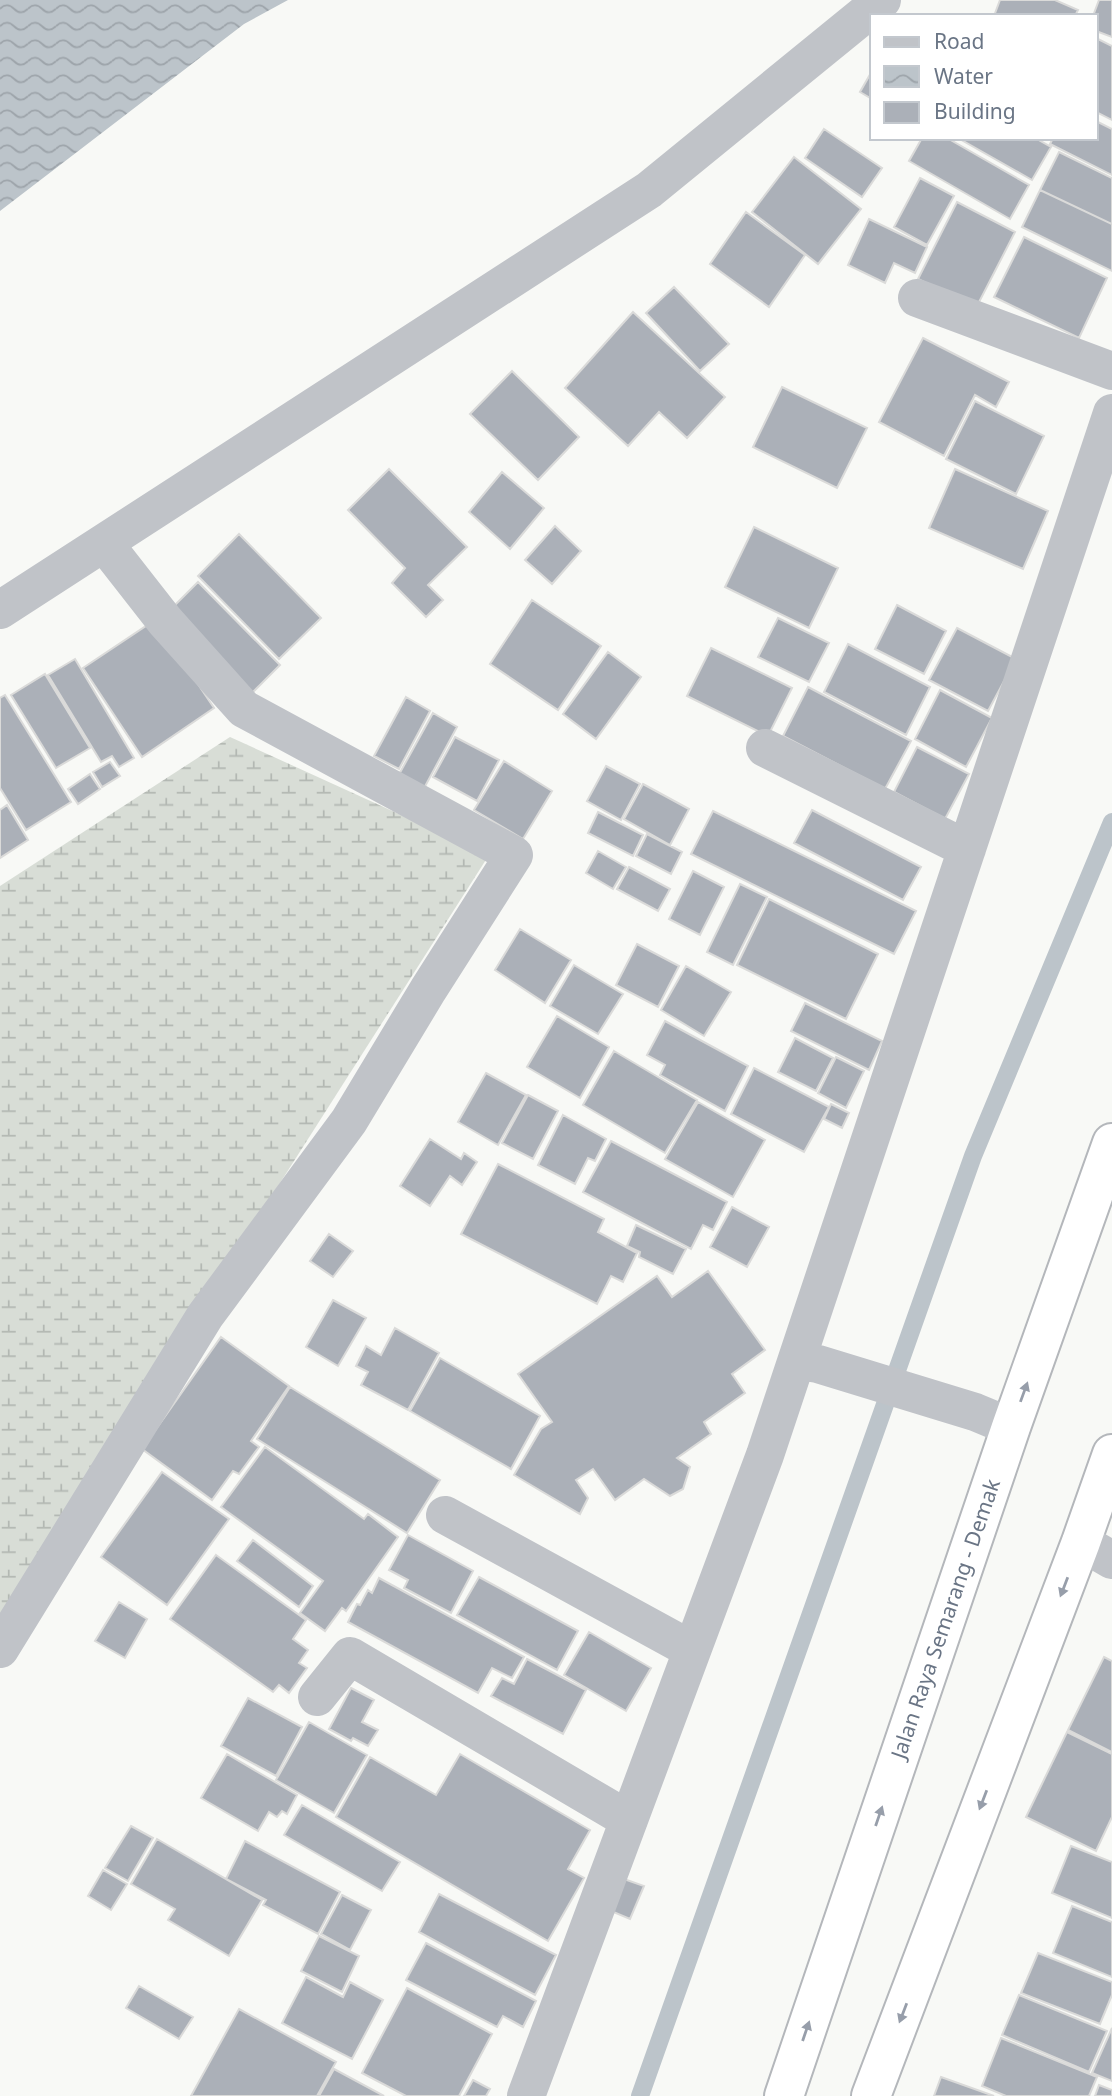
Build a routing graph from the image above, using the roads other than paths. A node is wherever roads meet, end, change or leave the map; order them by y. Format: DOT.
graph roads {
  1 [pos="882,0"];
  2 [pos="917,298"];
  3 [pos="1112,371"];
  4 [pos="1112,413"];
  5 [pos="104,543"];
  6 [pos="0,610"];
  7 [pos="765,748"];
  8 [pos="967,849"];
  9 [pos="1112,1143"];
  10 [pos="808,1363"];
  11 [pos="1011,1427"];
  12 [pos="1112,1454"];
  13 [pos="445,1514"];
  14 [pos="1096,1551"];
  15 [pos="0,1649"];
  16 [pos="692,1650"];
  17 [pos="317,1697"];
  18 [pos="629,1820"];
  19 [pos="526,2096"];
  20 [pos="784,2096"];
  21 [pos="871,2096"];
  1 -- 5 [label="street"];
  2 -- 3 [label="street"];
  4 -- 8 [label="street"];
  5 -- 6 [label="street"];
  5 -- 15 [label="street"];
  7 -- 8 [label="street"];
  8 -- 10 [label="street"];
  11 -- 9 [label="highway, Jalan Raya Semarang - Demak, one-way"];
  10 -- 11 [label="street"];
  10 -- 16 [label="street"];
  20 -- 11 [label="highway, Jalan Raya Semarang - Demak, one-way"];
  12 -- 14 [label="highway"];
  13 -- 16 [label="street"];
  14 -- 21 [label="highway, one-way"];
  16 -- 18 [label="street"];
  17 -- 18 [label="street"];
  18 -- 19 [label="street"];
}
